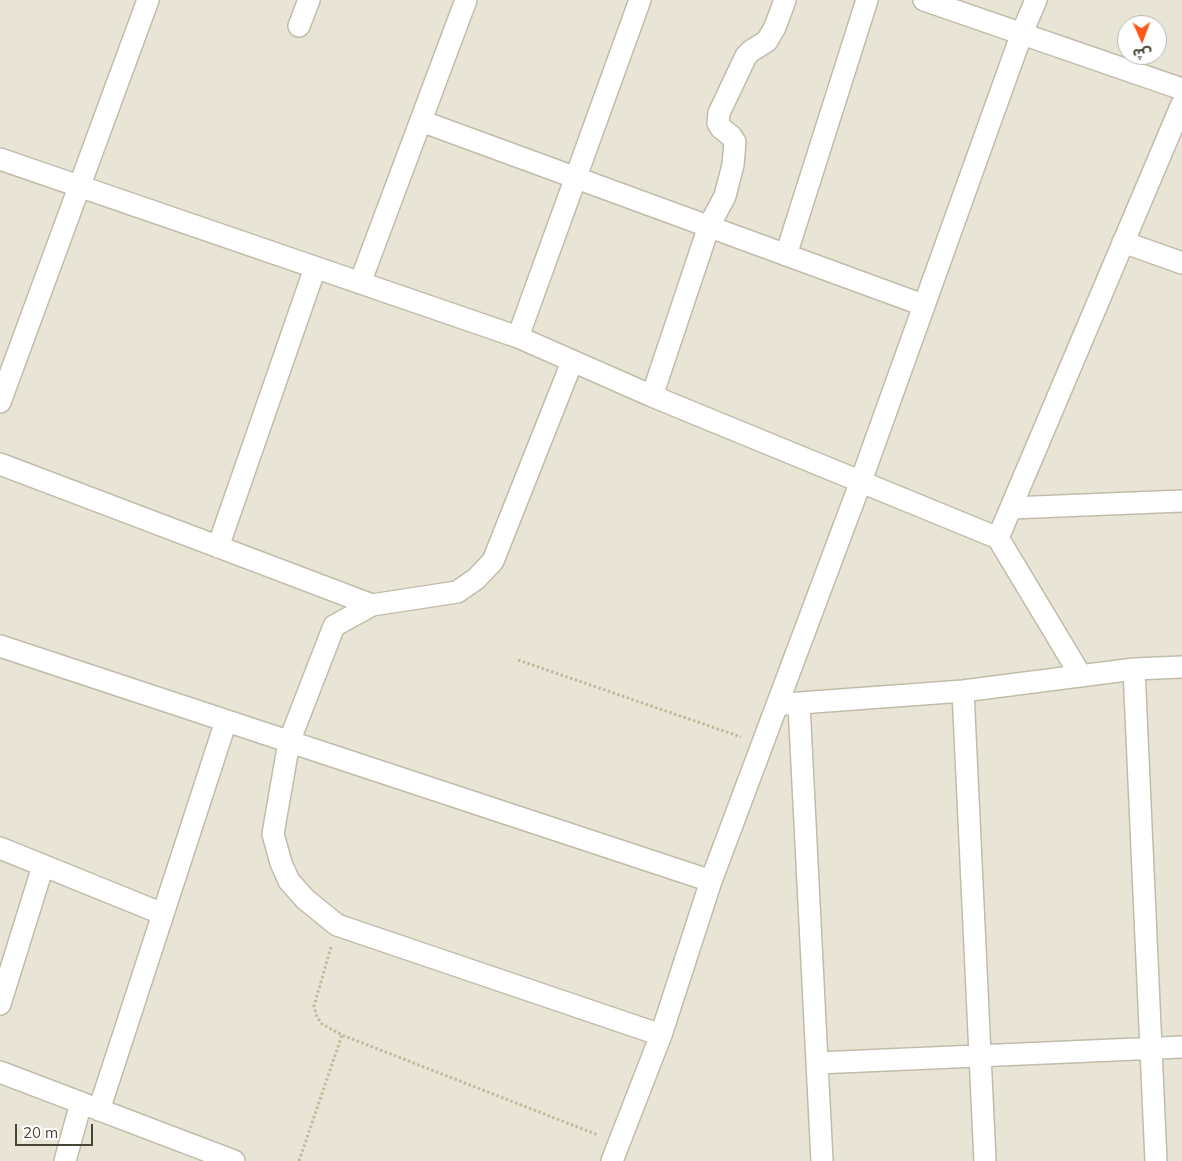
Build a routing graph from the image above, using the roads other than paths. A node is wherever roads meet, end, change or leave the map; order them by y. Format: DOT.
graph roads {
  1 [pos="148,0"];
  2 [pos="309,0"];
  3 [pos="466,0"];
  4 [pos="640,0"];
  5 [pos="785,0"];
  6 [pos="867,0"];
  7 [pos="1036,0"];
  8 [pos="936,2"];
  9 [pos="299,26"];
  10 [pos="1022,33"];
  11 [pos="1182,89"];
  12 [pos="1180,117"];
  13 [pos="421,120"];
  14 [pos="0,158"];
  15 [pos="576,177"];
  16 [pos="79,186"];
  17 [pos="709,226"];
  18 [pos="1123,242"];
  19 [pos="786,255"];
  20 [pos="1182,263"];
  21 [pos="316,268"];
  22 [pos="360,283"];
  23 [pos="923,305"];
  24 [pos="518,337"];
  25 [pos="572,362"];
  26 [pos="652,396"];
  27 [pos="0,402"];
  28 [pos="0,464"];
  29 [pos="861,481"];
  30 [pos="1182,501"];
  31 [pos="1011,508"];
  32 [pos="998,538"];
  33 [pos="218,547"];
  34 [pos="372,605"];
  35 [pos="0,646"];
  36 [pos="1182,666"];
  37 [pos="1134,669"];
  38 [pos="1081,676"];
  39 [pos="964,691"];
  40 [pos="800,704"];
  41 [pos="778,705"];
  42 [pos="226,721"];
  43 [pos="289,742"];
  44 [pos="0,848"];
  45 [pos="43,866"];
  46 [pos="711,882"];
  47 [pos="163,914"];
  48 [pos="0,1004"];
  49 [pos="661,1034"];
  50 [pos="1182,1047"];
  51 [pos="1151,1048"];
  52 [pos="980,1055"];
  53 [pos="817,1063"];
  54 [pos="0,1072"];
  55 [pos="90,1106"];
  56 [pos="616,1152"];
  57 [pos="65,1161"];
  58 [pos="234,1161"];
  59 [pos="822,1161"];
  60 [pos="985,1161"];
  61 [pos="1156,1161"];
  1 -- 16 [label="street"];
  2 -- 9 [label="street"];
  3 -- 13 [label="street"];
  4 -- 15 [label="street"];
  5 -- 17 [label="street"];
  6 -- 19 [label="street"];
  7 -- 10 [label="street"];
  8 -- 10 [label="street"];
  10 -- 11 [label="street"];
  10 -- 23 [label="street"];
  12 -- 18 [label="street"];
  13 -- 15 [label="street"];
  13 -- 22 [label="street"];
  14 -- 16 [label="street"];
  15 -- 17 [label="street"];
  15 -- 24 [label="street"];
  16 -- 21 [label="street"];
  16 -- 27 [label="street"];
  17 -- 19 [label="street"];
  17 -- 26 [label="street"];
  18 -- 20 [label="street"];
  18 -- 31 [label="street"];
  19 -- 23 [label="street"];
  21 -- 22 [label="street"];
  21 -- 33 [label="street"];
  22 -- 24 [label="street"];
  23 -- 29 [label="street"];
  24 -- 25 [label="street"];
  25 -- 26 [label="street"];
  25 -- 34 [label="street"];
  26 -- 29 [label="street"];
  28 -- 33 [label="street"];
  29 -- 32 [label="street"];
  29 -- 41 [label="street"];
  30 -- 31 [label="street"];
  31 -- 32 [label="street"];
  32 -- 38 [label="street"];
  33 -- 34 [label="street"];
  34 -- 43 [label="street"];
  35 -- 42 [label="street"];
  36 -- 37 [label="street"];
  37 -- 38 [label="street"];
  37 -- 51 [label="street"];
  38 -- 39 [label="street"];
  39 -- 40 [label="street"];
  39 -- 52 [label="street"];
  40 -- 41 [label="street"];
  40 -- 53 [label="street"];
  41 -- 46 [label="street"];
  42 -- 43 [label="street"];
  42 -- 47 [label="street"];
  43 -- 46 [label="street"];
  43 -- 49 [label="street"];
  44 -- 45 [label="street"];
  45 -- 47 [label="street"];
  45 -- 48 [label="street"];
  46 -- 49 [label="street"];
  47 -- 55 [label="street"];
  49 -- 56 [label="street"];
  50 -- 51 [label="street"];
  51 -- 52 [label="street"];
  51 -- 61 [label="street"];
  52 -- 53 [label="street"];
  52 -- 60 [label="street"];
  53 -- 59 [label="street"];
  54 -- 55 [label="street"];
  55 -- 57 [label="street"];
  55 -- 58 [label="street"];
}
